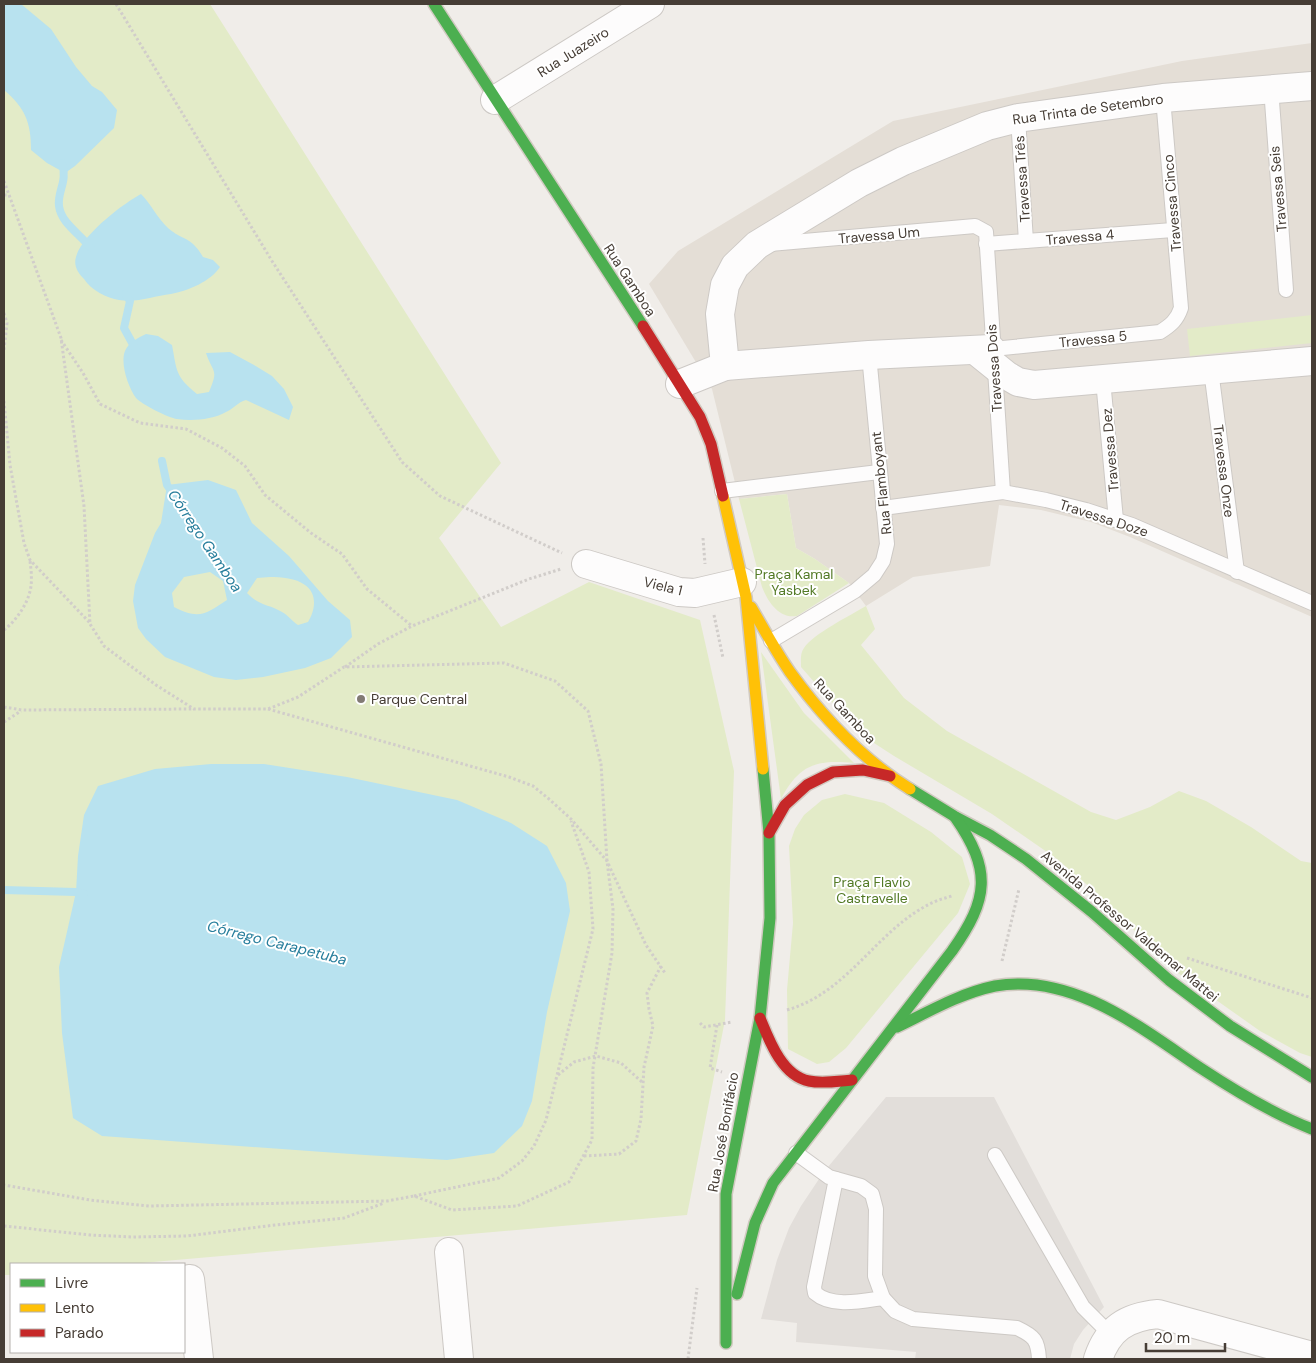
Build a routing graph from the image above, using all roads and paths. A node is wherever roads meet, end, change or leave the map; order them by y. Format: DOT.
graph roads {
  1 [pos="116,4"];
  2 [pos="434,4"];
  3 [pos="650,4"];
  4 [pos="1312,86"];
  5 [pos="1270,88"];
  6 [pos="1164,98"];
  7 [pos="495,100"];
  8 [pos="1018,118"];
  9 [pos="4,181"];
  10 [pos="4,195"];
  11 [pos="9,195"];
  12 [pos="1173,230"];
  13 [pos="1026,241"];
  14 [pos="986,244"];
  15 [pos="757,245"];
  16 [pos="1286,290"];
  17 [pos="1181,308"];
  18 [pos="4,313"];
  19 [pos="61,338"];
  20 [pos="4,350"];
  21 [pos="869,355"];
  22 [pos="987,355"];
  23 [pos="1312,361"];
  24 [pos="725,366"];
  25 [pos="1211,370"];
  26 [pos="1103,380"];
  27 [pos="680,384"];
  28 [pos="4,400"];
  29 [pos="879,472"];
  30 [pos="722,491"];
  31 [pos="1003,492"];
  32 [pos="883,508"];
  33 [pos="1116,520"];
  34 [pos="30,560"];
  35 [pos="586,564"];
  36 [pos="1237,572"];
  37 [pos="744,589"];
  38 [pos="1312,603"];
  39 [pos="90,624"];
  40 [pos="412,626"];
  41 [pos="4,630"];
  42 [pos="770,641"];
  43 [pos="344,668"];
  44 [pos="4,707"];
  45 [pos="194,709"];
  46 [pos="268,709"];
  47 [pos="22,710"];
  48 [pos="4,722"];
  49 [pos="892,777"];
  50 [pos="954,816"];
  51 [pos="570,819"];
  52 [pos="768,833"];
  53 [pos="607,861"];
  54 [pos="1019,888"];
  55 [pos="1025,891"];
  56 [pos="981,892"];
  57 [pos="1186,958"];
  58 [pos="661,966"];
  59 [pos="665,973"];
  60 [pos="997,986"];
  61 [pos="1312,998"];
  62 [pos="760,1018"];
  63 [pos="700,1023"];
  64 [pos="893,1029"];
  65 [pos="596,1056"];
  66 [pos="1309,1074"];
  67 [pos="557,1076"];
  68 [pos="852,1080"];
  69 [pos="643,1083"];
  70 [pos="1312,1129"];
  71 [pos="796,1153"];
  72 [pos="995,1155"];
  73 [pos="583,1156"];
  74 [pos="836,1179"];
  75 [pos="4,1186"];
  76 [pos="414,1196"];
  77 [pos="387,1201"];
  78 [pos="4,1226"];
  79 [pos="449,1252"];
  80 [pos="190,1279"];
  81 [pos="883,1298"];
  82 [pos="1110,1334"];
  83 [pos="1312,1356"];
  84 [pos="198,1359"];
  85 [pos="460,1359"];
  86 [pos="1039,1359"];
  87 [pos="1098,1359"];
  1 -- 35 [label="path"];
  2 -- 7 [label="main road, Rua Gamboa"];
  3 -- 7 [label="street, Rua Juazeiro"];
  4 -- 5 [label="street, Rua Trinta de Setembro"];
  5 -- 6 [label="street, Rua Trinta de Setembro"];
  5 -- 16 [label="lane, Travessa Seis"];
  6 -- 8 [label="street, Rua Trinta de Setembro"];
  6 -- 12 [label="lane, Travessa Cinco"];
  7 -- 27 [label="main road, Rua Gamboa"];
  8 -- 13 [label="lane, Travessa Três"];
  8 -- 15 [label="street, Rua Trinta de Setembro"];
  9 -- 11 [label="path"];
  10 -- 11 [label="path"];
  11 -- 19 [label="path"];
  12 -- 13 [label="lane, Travessa 4"];
  12 -- 17 [label="lane, Travessa Cinco"];
  13 -- 14 [label="lane, Travessa 4"];
  14 -- 15 [label="lane, Travessa Um"];
  14 -- 22 [label="lane, Travessa Dois"];
  15 -- 24 [label="street, Rua Trinta de Setembro"];
  17 -- 22 [label="lane, Travessa 5"];
  18 -- 20 [label="path"];
  19 -- 39 [label="path"];
  19 -- 40 [label="path"];
  21 -- 22 [label="street"];
  21 -- 24 [label="street"];
  21 -- 29 [label="lane, Rua Flamboyant"];
  22 -- 26 [label="street"];
  22 -- 31 [label="lane, Travessa Dois"];
  23 -- 25 [label="street"];
  24 -- 27 [label="street"];
  25 -- 26 [label="street"];
  25 -- 36 [label="lane, Travessa Onze"];
  26 -- 33 [label="lane, Travessa Dez"];
  27 -- 30 [label="main road, Rua Gamboa"];
  28 -- 34 [label="path"];
  29 -- 30 [label="lane"];
  29 -- 32 [label="lane, Rua Flamboyant"];
  30 -- 37 [label="main road, Rua Gamboa"];
  31 -- 32 [label="lane, Travessa Doze"];
  31 -- 33 [label="lane, Travessa Doze"];
  32 -- 42 [label="lane, Rua Flamboyant"];
  33 -- 36 [label="lane, Travessa Doze"];
  34 -- 39 [label="path"];
  34 -- 41 [label="path"];
  35 -- 37 [label="street, Viela 1"];
  35 -- 40 [label="path"];
  36 -- 38 [label="lane, Travessa Doze"];
  37 -- 42 [label="main road, Rua Gamboa"];
  37 -- 52 [label="main road, Rua Gamboa"];
  39 -- 45 [label="path"];
  40 -- 43 [label="path"];
  42 -- 49 [label="main road, Rua Gamboa"];
  43 -- 46 [label="path"];
  43 -- 53 [label="path"];
  44 -- 47 [label="path"];
  45 -- 46 [label="path"];
  45 -- 47 [label="path"];
  46 -- 51 [label="path"];
  47 -- 48 [label="path"];
  49 -- 50 [label="main road, Rua Gamboa"];
  49 -- 52 [label="main road"];
  50 -- 56 [label="main road, Rua José Bonifácio"];
  50 -- 66 [label="main road, Avenida Professor Valdemar Mattei"];
  51 -- 53 [label="path"];
  51 -- 67 [label="path"];
  52 -- 62 [label="main road, Rua José Bonifácio"];
  53 -- 58 [label="path"];
  53 -- 65 [label="path"];
  54 -- 55 [label="path"];
  54 -- 56 [label="path"];
  54 -- 60 [label="path"];
  56 -- 62 [label="path"];
  56 -- 64 [label="main road, Rua José Bonifácio"];
  57 -- 61 [label="path"];
  58 -- 59 [label="path"];
  58 -- 69 [label="path"];
  60 -- 64 [label="main road"];
  60 -- 70 [label="main road"];
  62 -- 63 [label="path"];
  62 -- 68 [label="main road"];
  62 -- 71 [label="main road, Rua José Bonifácio"];
  64 -- 68 [label="main road, Rua José Bonifácio"];
  65 -- 67 [label="path"];
  65 -- 69 [label="path"];
  65 -- 73 [label="path"];
  67 -- 76 [label="path"];
  68 -- 71 [label="main road, Rua José Bonifácio"];
  69 -- 73 [label="path"];
  71 -- 74 [label="lane"];
  72 -- 82 [label="lane"];
  73 -- 76 [label="path"];
  74 -- 81 [label="lane"];
  74 -- 81 [label="lane"];
  75 -- 77 [label="path"];
  76 -- 77 [label="path"];
  77 -- 78 [label="path"];
  79 -- 85 [label="street"];
  80 -- 84 [label="street"];
  81 -- 86 [label="lane"];
  82 -- 83 [label="street"];
  82 -- 87 [label="street"];
}
